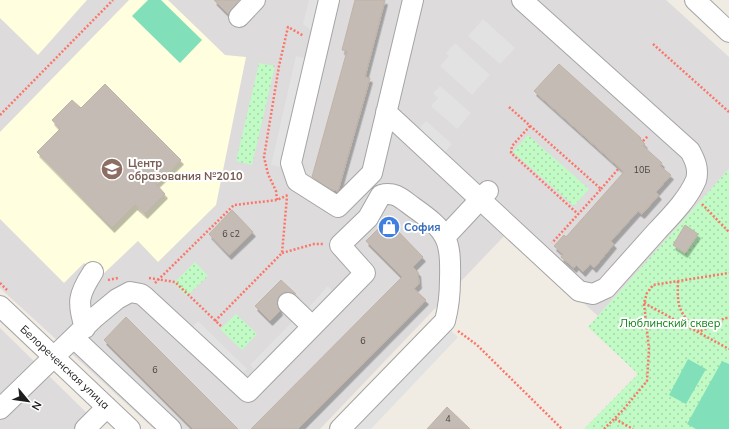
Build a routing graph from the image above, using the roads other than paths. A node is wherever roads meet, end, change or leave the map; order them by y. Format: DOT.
graph roads {
  1 [pos="256,0"];
  2 [pos="330,0"];
  3 [pos="413,0"];
  4 [pos="522,0"];
  5 [pos="695,0"];
  6 [pos="239,17"];
  7 [pos="729,32"];
  8 [pos="386,112"];
  9 [pos="484,195"];
  10 [pos="445,237"];
  11 [pos="93,272"];
  12 [pos="288,303"];
  13 [pos="0,306"];
  14 [pos="312,326"];
  15 [pos="80,333"];
  16 [pos="54,357"];
  17 [pos="107,407"];
  18 [pos="0,409"];
  19 [pos="85,429"];
  20 [pos="130,429"];
  21 [pos="171,429"];
  22 [pos="340,429"];
  1 -- 6 [label="street"];
  2 -- 8 [label="street"];
  3 -- 8 [label="street"];
  4 -- 9 [label="street"];
  5 -- 7 [label="street"];
  8 -- 9 [label="street"];
  9 -- 10 [label="street"];
  10 -- 14 [label="street"];
  10 -- 22 [label="street"];
  11 -- 15 [label="street"];
  12 -- 14 [label="street"];
  13 -- 16 [label="street, Белореченская улица"];
  14 -- 15 [label="street"];
  15 -- 16 [label="street"];
  15 -- 21 [label="street"];
  16 -- 17 [label="street, Белореченская улица"];
  16 -- 18 [label="street"];
  17 -- 19 [label="street"];
  17 -- 20 [label="street, Белореченская улица"];
}
